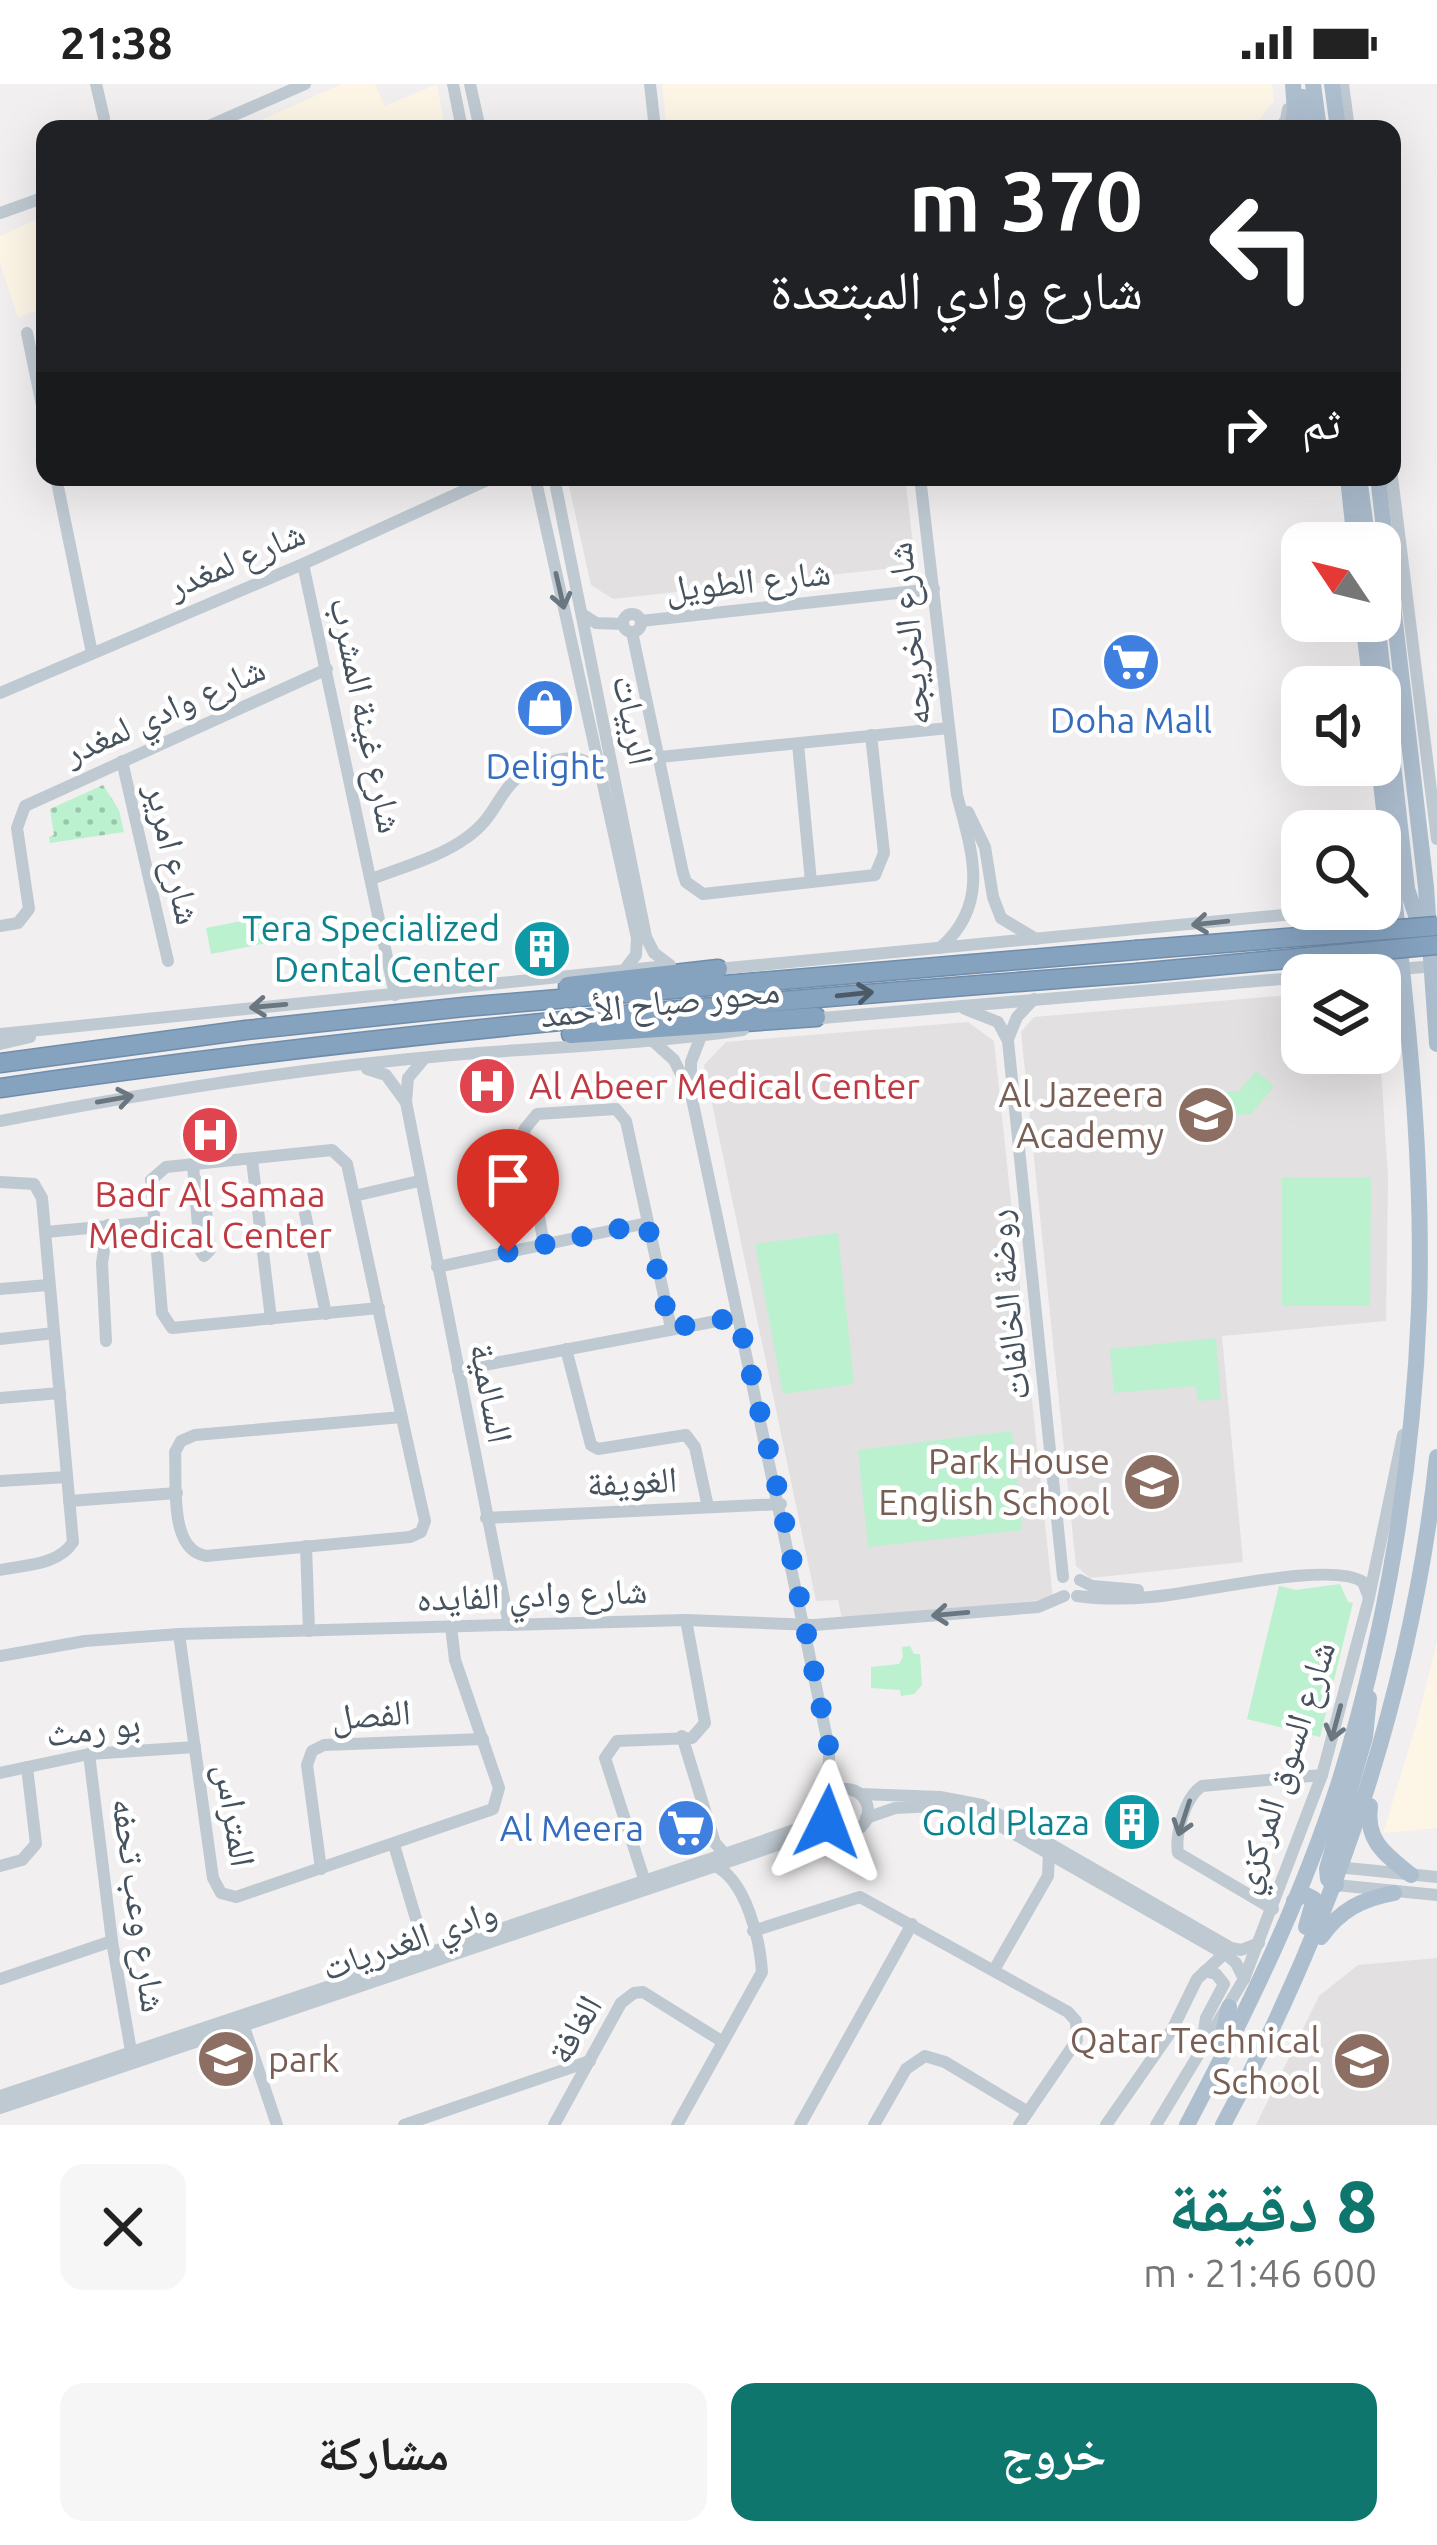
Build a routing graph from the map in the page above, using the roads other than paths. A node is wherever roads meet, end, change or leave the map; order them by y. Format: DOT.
graph roads {
  1 [pos="96,84"];
  2 [pos="305,84"];
  3 [pos="453,84"];
  4 [pos="470,84"];
  5 [pos="650,84"];
  6 [pos="1294,84"];
  7 [pos="1313,84"];
  8 [pos="1332,84"];
  9 [pos="1343,84"];
  10 [pos="104,118"];
  11 [pos="223,120"];
  12 [pos="460,120"];
  13 [pos="478,120"];
  14 [pos="655,120"];
  15 [pos="1289,120"];
  16 [pos="1304,120"];
  17 [pos="1318,120"];
  18 [pos="1337,120"];
  19 [pos="1348,120"];
  20 [pos="36,200"];
  21 [pos="0,213"];
  22 [pos="27,333"];
  23 [pos="36,376"];
  24 [pos="58,486"];
  25 [pos="474,486"];
  26 [pos="535,486"];
  27 [pos="556,486"];
  28 [pos="921,486"];
  29 [pos="1349,486"];
  30 [pos="1360,486"];
  31 [pos="1379,486"];
  32 [pos="1393,486"];
  33 [pos="1353,522"];
  34 [pos="1365,522"];
  35 [pos="303,564"];
  36 [pos="934,589"];
  37 [pos="581,614"];
  38 [pos="632,626"];
  39 [pos="1380,642"];
  40 [pos="92,653"];
  41 [pos="327,669"];
  42 [pos="0,693"];
  43 [pos="949,728"];
  44 [pos="591,734"];
  45 [pos="872,735"];
  46 [pos="798,744"];
  47 [pos="574,756"];
  48 [pos="661,758"];
  49 [pos="122,761"];
  50 [pos="597,767"];
  51 [pos="956,783"];
  52 [pos="1415,784"];
  53 [pos="1437,839"];
  54 [pos="1437,862"];
  55 [pos="373,879"];
  56 [pos="811,882"];
  57 [pos="972,890"];
  58 [pos="1410,903"];
  59 [pos="996,906"];
  60 [pos="1281,915"];
  61 [pos="0,926"];
  62 [pos="1435,938"];
  63 [pos="1037,940"];
  64 [pos="939,949"];
  65 [pos="168,961"];
  66 [pos="671,966"];
  67 [pos="1434,966"];
  68 [pos="1403,968"];
  69 [pos="626,969"];
  70 [pos="718,969"];
  71 [pos="1281,979"];
  72 [pos="395,994"];
  73 [pos="1034,1000"];
  74 [pos="952,1006"];
  75 [pos="381,1016"];
  76 [pos="817,1017"];
  77 [pos="1401,1022"];
  78 [pos="41,1030"];
  79 [pos="0,1033"];
  80 [pos="446,1034"];
  81 [pos="701,1036"];
  82 [pos="1008,1040"];
  83 [pos="653,1041"];
  84 [pos="1408,1043"];
  85 [pos="0,1044"];
  86 [pos="1437,1044"];
  87 [pos="423,1059"];
  88 [pos="0,1063"];
  89 [pos="357,1066"];
  90 [pos="0,1088"];
  91 [pos="692,1094"];
  92 [pos="406,1102"];
  93 [pos="0,1120"];
  94 [pos="252,1160"];
  95 [pos="193,1165"];
  96 [pos="419,1181"];
  97 [pos="0,1182"];
  98 [pos="354,1196"];
  99 [pos="305,1213"];
  100 [pos="202,1219"];
  101 [pos="153,1222"];
  102 [pos="647,1223"];
  103 [pos="108,1225"];
  104 [pos="46,1232"];
  105 [pos="544,1245"];
  106 [pos="437,1267"];
  107 [pos="48,1285"];
  108 [pos="0,1289"];
  109 [pos="379,1308"];
  110 [pos="326,1314"];
  111 [pos="738,1317"];
  112 [pos="271,1319"];
  113 [pos="670,1328"];
  114 [pos="54,1333"];
  115 [pos="0,1339"];
  116 [pos="106,1341"];
  117 [pos="566,1348"];
  118 [pos="458,1370"];
  119 [pos="60,1393"];
  120 [pos="0,1398"];
  121 [pos="1412,1405"];
  122 [pos="401,1418"];
  123 [pos="1437,1457"];
  124 [pos="67,1478"];
  125 [pos="0,1481"];
  126 [pos="178,1492"];
  127 [pos="69,1502"];
  128 [pos="781,1504"];
  129 [pos="708,1507"];
  130 [pos="486,1518"];
  131 [pos="307,1546"];
  132 [pos="1380,1546"];
  133 [pos="0,1570"];
  134 [pos="1070,1574"];
  135 [pos="1071,1596"];
  136 [pos="1368,1602"];
  137 [pos="686,1619"];
  138 [pos="804,1622"];
  139 [pos="509,1625"];
  140 [pos="451,1626"];
  141 [pos="309,1631"];
  142 [pos="179,1634"];
  143 [pos="0,1656"];
  144 [pos="1387,1712"];
  145 [pos="682,1736"];
  146 [pos="483,1738"];
  147 [pos="195,1748"];
  148 [pos="829,1748"];
  149 [pos="88,1754"];
  150 [pos="27,1767"];
  151 [pos="0,1773"];
  152 [pos="1322,1775"];
  153 [pos="854,1791"];
  154 [pos="826,1803"];
  155 [pos="866,1818"];
  156 [pos="837,1831"];
  157 [pos="394,1846"];
  158 [pos="1048,1851"];
  159 [pos="742,1857"];
  160 [pos="720,1860"];
  161 [pos="1071,1864"];
  162 [pos="0,1866"];
  163 [pos="321,1869"];
  164 [pos="1329,1869"];
  165 [pos="1412,1875"];
  166 [pos="1048,1876"];
  167 [pos="1437,1877"];
  168 [pos="736,1884"];
  169 [pos="647,1886"];
  170 [pos="1394,1893"];
  171 [pos="1437,1895"];
  172 [pos="1294,1901"];
  173 [pos="1273,1909"];
  174 [pos="912,1924"];
  175 [pos="753,1931"];
  176 [pos="112,1941"];
  177 [pos="1260,1943"];
  178 [pos="1224,1954"];
  179 [pos="428,1959"];
  180 [pos="994,1970"];
  181 [pos="1205,1971"];
  182 [pos="0,1979"];
  183 [pos="1244,1979"];
  184 [pos="1293,1984"];
  185 [pos="1229,2007"];
  186 [pos="243,2022"];
  187 [pos="723,2042"];
  188 [pos="1202,2044"];
  189 [pos="133,2059"];
  190 [pos="590,2060"];
  191 [pos="1256,2064"];
  192 [pos="1210,2080"];
  193 [pos="0,2096"];
  194 [pos="1122,2102"];
  195 [pos="0,2108"];
  196 [pos="1028,2112"];
  197 [pos="1128,2123"];
  198 [pos="278,2125"];
  199 [pos="404,2125"];
  200 [pos="554,2125"];
  201 [pos="677,2125"];
  202 [pos="800,2125"];
  203 [pos="874,2125"];
  204 [pos="1019,2125"];
  205 [pos="1106,2125"];
  206 [pos="1156,2125"];
  207 [pos="1187,2125"];
  208 [pos="1222,2125"];
  1 -- 10 [label="street"];
  2 -- 11 [label="street"];
  3 -- 12 [label="street"];
  4 -- 13 [label="street"];
  5 -- 14 [label="street"];
  6 -- 15 [label="main road"];
  6 -- 16 [label="main road"];
  7 -- 17 [label="main road"];
  8 -- 18 [label="main road"];
  9 -- 19 [label="street"];
  20 -- 21 [label="street"];
  22 -- 23 [label="street"];
  24 -- 40 [label="street"];
  25 -- 35 [label="street, شارع لمغدر"];
  26 -- 44 [label="street, الربيات, one-way"];
  27 -- 37 [label="street, الربيات"];
  28 -- 36 [label="street, شارع الخريجه"];
  29 -- 33 [label="main road"];
  30 -- 34 [label="main road"];
  31 -- 52 [label="main road, شارع السوق المركزي"];
  32 -- 53 [label="street"];
  35 -- 40 [label="street, شارع لمغدر"];
  35 -- 41 [label="street, شارع غينة المشرب"];
  36 -- 38 [label="street, شارع الطويل"];
  36 -- 43 [label="street, شارع الخريجه"];
  37 -- 38 [label="street, شارع الطويل"];
  37 -- 66 [label="street, الربيات"];
  38 -- 48 [label="street"];
  39 -- 58 [label="main road"];
  40 -- 42 [label="street, شارع لمغدر"];
  41 -- 49 [label="street, شارع وادي لمغدر"];
  41 -- 55 [label="street, شارع غينة المشرب"];
  43 -- 45 [label="street"];
  43 -- 51 [label="street, شارع الخريجه"];
  44 -- 47 [label="street"];
  44 -- 50 [label="street, الربيات"];
  45 -- 46 [label="street"];
  45 -- 56 [label="street"];
  46 -- 48 [label="street"];
  46 -- 56 [label="street"];
  47 -- 50 [label="street"];
  47 -- 55 [label="street, شارع غينة المشرب"];
  48 -- 56 [label="street"];
  49 -- 61 [label="street, شارع وادي لمغدر"];
  49 -- 65 [label="street, شارع امرير"];
  50 -- 69 [label="street, الربيات"];
  51 -- 57 [label="street, شارع الخريجه"];
  51 -- 59 [label="street, شارع الخريجه"];
  52 -- 54 [label="main road"];
  52 -- 58 [label="main road, شارع السوق المركزي"];
  55 -- 72 [label="street, شارع غينة المشرب"];
  57 -- 59 [label="street"];
  57 -- 64 [label="street"];
  58 -- 62 [label="main road"];
  58 -- 68 [label="main road, شارع السوق المركزي"];
  59 -- 63 [label="street"];
  60 -- 63 [label="street, محور صباح الأحمد, one-way"];
  62 -- 67 [label="main road"];
  62 -- 75 [label="highway, محور صباح الأحمد, bridge"];
  80 -- 62 [label="highway, محور صباح الأحمد, one-way, bridge"];
  63 -- 64 [label="street, محور صباح الأحمد"];
  64 -- 70 [label="street, محور صباح الأحمد"];
  66 -- 69 [label="street, محور صباح الأحمد"];
  66 -- 70 [label="street, محور صباح الأحمد"];
  67 -- 68 [label="street, محور صباح الأحمد"];
  67 -- 86 [label="main road"];
  68 -- 84 [label="main road, شارع السوق المركزي"];
  69 -- 72 [label="street, محور صباح الأحمد"];
  70 -- 75 [label="highway"];
  71 -- 73 [label="street, محور صباح الأحمد"];
  72 -- 78 [label="street, محور صباح الأحمد, one-way"];
  73 -- 74 [label="street, محور صباح الأحمد"];
  73 -- 82 [label="street"];
  74 -- 76 [label="street, محور صباح الأحمد"];
  74 -- 82 [label="street"];
  75 -- 88 [label="highway, محور صباح الأحمد"];
  76 -- 80 [label="highway"];
  76 -- 81 [label="street, محور صباح الأحمد"];
  77 -- 84 [label="main road"];
  78 -- 79 [label="street, محور صباح الأحمد"];
  78 -- 85 [label="street"];
  80 -- 90 [label="highway, محور صباح الأحمد"];
  81 -- 83 [label="street, محور صباح الأحمد"];
  81 -- 91 [label="street"];
  82 -- 134 [label="street, روضة الخالفات"];
  83 -- 87 [label="street, محور صباح الأحمد"];
  83 -- 91 [label="street"];
  84 -- 121 [label="main road, شارع السوق المركزي"];
  87 -- 89 [label="street, محور صباح الأحمد"];
  87 -- 92 [label="street"];
  89 -- 92 [label="street"];
  93 -- 89 [label="street, محور صباح الأحمد, one-way"];
  91 -- 111 [label="street"];
  92 -- 96 [label="street, السالمية"];
  94 -- 95 [label="street"];
  94 -- 98 [label="street"];
  94 -- 112 [label="street"];
  95 -- 100 [label="street"];
  95 -- 101 [label="street"];
  96 -- 98 [label="street"];
  96 -- 106 [label="street, السالمية"];
  97 -- 104 [label="street"];
  98 -- 109 [label="street"];
  99 -- 110 [label="street"];
  101 -- 103 [label="street"];
  101 -- 112 [label="street"];
  102 -- 105 [label="street"];
  102 -- 105 [label="street"];
  102 -- 113 [label="street"];
  103 -- 104 [label="street"];
  103 -- 116 [label="street"];
  104 -- 107 [label="street"];
  105 -- 106 [label="street"];
  106 -- 118 [label="street, السالمية"];
  107 -- 108 [label="street"];
  107 -- 114 [label="street"];
  109 -- 110 [label="street"];
  109 -- 122 [label="street"];
  110 -- 112 [label="street"];
  111 -- 113 [label="street"];
  111 -- 128 [label="street"];
  113 -- 117 [label="street"];
  114 -- 115 [label="street"];
  114 -- 119 [label="street"];
  117 -- 118 [label="street"];
  117 -- 129 [label="street"];
  118 -- 130 [label="street, السالمية"];
  119 -- 120 [label="street"];
  119 -- 124 [label="street"];
  121 -- 132 [label="street, شارع السوق المركزي"];
  121 -- 164 [label="main road, شارع السوق المركزي"];
  122 -- 126 [label="street"];
  122 -- 131 [label="street"];
  123 -- 144 [label="main road, شارع السوق المركزي"];
  124 -- 125 [label="street"];
  124 -- 127 [label="street"];
  126 -- 127 [label="street"];
  126 -- 131 [label="street"];
  127 -- 133 [label="street"];
  128 -- 129 [label="street, الغويفة"];
  128 -- 138 [label="street"];
  129 -- 130 [label="street, الغويفة"];
  130 -- 139 [label="street, السالمية"];
  131 -- 141 [label="street"];
  132 -- 134 [label="street"];
  132 -- 136 [label="street, شارع السوق المركزي"];
  134 -- 135 [label="street"];
  134 -- 135 [label="street"];
  135 -- 136 [label="street, شارع وادي الفايده"];
  135 -- 138 [label="street, شارع وادي الفايده, one-way"];
  136 -- 152 [label="street, شارع السوق المركزي, one-way"];
  137 -- 138 [label="street, شارع وادي الفايده"];
  137 -- 139 [label="street, شارع وادي الفايده"];
  137 -- 145 [label="street"];
  138 -- 148 [label="street"];
  139 -- 140 [label="street, شارع وادي الفايده"];
  140 -- 141 [label="street, شارع وادي الفايده"];
  140 -- 146 [label="street, المتراس"];
  141 -- 142 [label="street, شارع وادي الفايده"];
  142 -- 143 [label="street, شارع وادي الفايده"];
  142 -- 147 [label="street, المتراس"];
  144 -- 164 [label="main road, شارع السوق المركزي"];
  144 -- 165 [label="main road"];
  145 -- 160 [label="street"];
  145 -- 169 [label="street"];
  146 -- 157 [label="street, المتراس"];
  146 -- 163 [label="street, الفصل"];
  147 -- 149 [label="street, بو رمث"];
  147 -- 163 [label="street, المتراس"];
  148 -- 153 [label="street"];
  148 -- 154 [label="street"];
  149 -- 150 [label="street, بو رمث"];
  149 -- 176 [label="street, شارع وعب تحفه"];
  150 -- 151 [label="street, بو رمث"];
  150 -- 162 [label="street"];
  152 -- 173 [label="street, شارع السوق المركزي"];
  152 -- 173 [label="street, one-way"];
  153 -- 154 [label="street"];
  153 -- 155 [label="street"];
  153 -- 177 [label="street"];
  154 -- 156 [label="street"];
  154 -- 160 [label="street, وادي الغدريات"];
  155 -- 156 [label="street"];
  155 -- 158 [label="street"];
  156 -- 159 [label="street, وادي الغدريات"];
  157 -- 163 [label="street, المتراس"];
  157 -- 179 [label="street"];
  158 -- 161 [label="street"];
  158 -- 166 [label="street"];
  159 -- 160 [label="street, وادي الغدريات"];
  159 -- 168 [label="street"];
  160 -- 168 [label="street"];
  160 -- 169 [label="street, وادي الغدريات"];
  161 -- 166 [label="street"];
  161 -- 178 [label="street"];
  164 -- 165 [label="street"];
  164 -- 170 [label="street"];
  164 -- 172 [label="main road, شارع السوق المركزي"];
  164 -- 184 [label="main road, شارع السوق المركزي"];
  165 -- 167 [label="street"];
  166 -- 180 [label="street"];
  168 -- 175 [label="street"];
  169 -- 179 [label="street, وادي الغدريات"];
  170 -- 171 [label="street"];
  170 -- 184 [label="main road"];
  172 -- 191 [label="main road"];
  172 -- 192 [label="main road, شارع السوق المركزي"];
  173 -- 177 [label="street, شارع السوق المركزي"];
  174 -- 175 [label="street"];
  174 -- 180 [label="street"];
  174 -- 202 [label="street"];
  175 -- 187 [label="street"];
  176 -- 182 [label="street"];
  176 -- 189 [label="street, شارع وعب تحفه"];
  177 -- 183 [label="street, شارع السوق المركزي"];
  178 -- 181 [label="street"];
  178 -- 183 [label="street"];
  179 -- 186 [label="street, وادي الغدريات"];
  180 -- 196 [label="street"];
  181 -- 188 [label="street"];
  181 -- 194 [label="street"];
  183 -- 185 [label="street, شارع السوق المركزي"];
  184 -- 191 [label="main road, شارع السوق المركزي"];
  185 -- 188 [label="street, شارع السوق المركزي"];
  185 -- 192 [label="main road"];
  186 -- 189 [label="street, وادي الغدريات"];
  186 -- 198 [label="street"];
  187 -- 190 [label="street, الغافة"];
  187 -- 201 [label="street"];
  188 -- 206 [label="street, شارع السوق المركزي"];
  189 -- 193 [label="street, وادي الغدريات"];
  189 -- 195 [label="street, وادي الغدريات"];
  190 -- 199 [label="street"];
  190 -- 200 [label="street, الغافة"];
  191 -- 208 [label="main road, شارع السوق المركزي"];
  192 -- 207 [label="main road, شارع السوق المركزي"];
  194 -- 197 [label="street"];
  194 -- 205 [label="street"];
  196 -- 203 [label="street"];
  196 -- 204 [label="street"];
}
